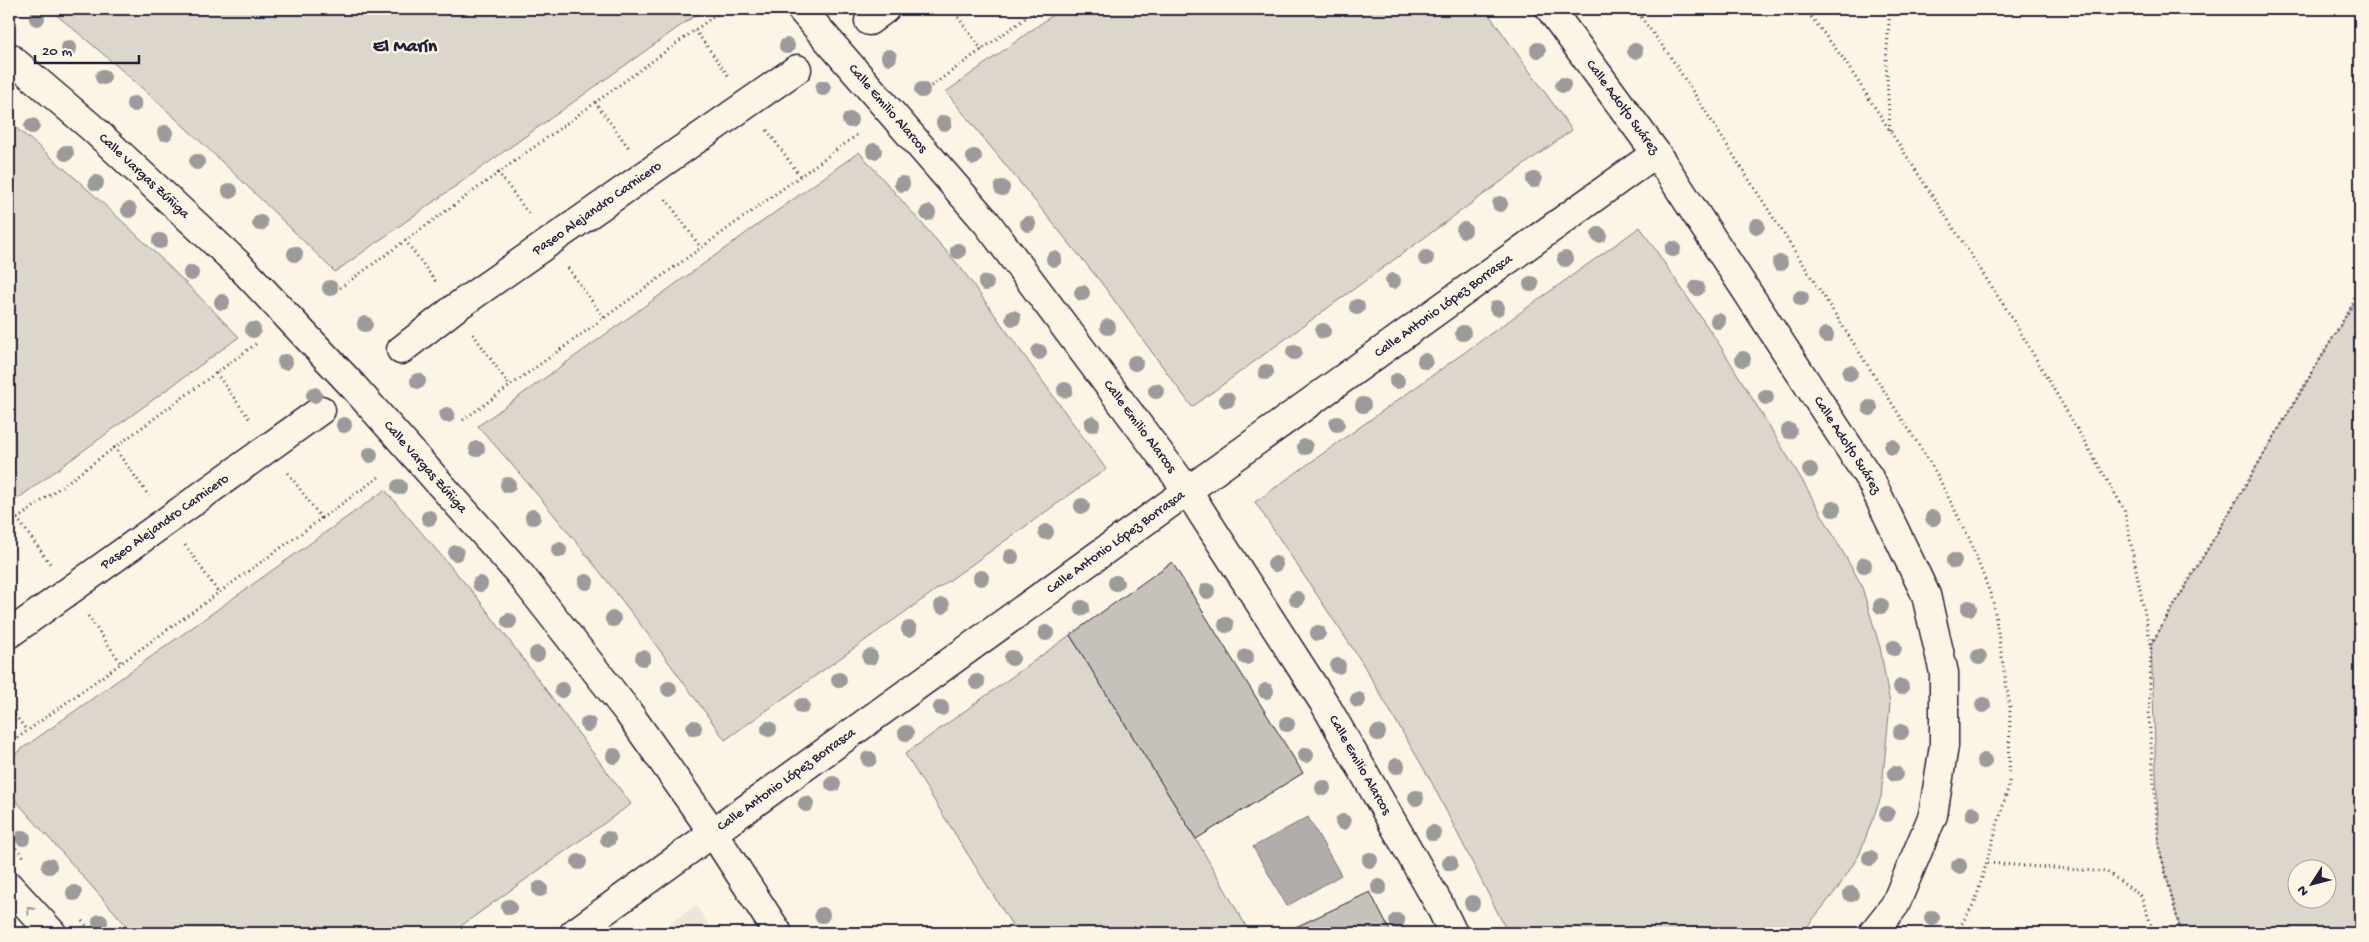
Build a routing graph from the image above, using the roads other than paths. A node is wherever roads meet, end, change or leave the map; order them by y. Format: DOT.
graph roads {
  1 [pos="801,9"];
  2 [pos="1550,9"];
  3 [pos="9,57"];
  4 [pos="797,69"];
  5 [pos="1656,153"];
  6 [pos="401,350"];
  7 [pos="321,410"];
  8 [pos="1187,490"];
  9 [pos="9,634"];
  10 [pos="714,834"];
  11 [pos="9,886"];
  12 [pos="52,933"];
  13 [pos="574,933"];
  14 [pos="778,933"];
  15 [pos="1453,933"];
  16 [pos="1873,933"];
  1 -- 8 [label="street, Calle Emilio Alarcos"];
  2 -- 5 [label="street, Calle Adolfo Suárez"];
  3 -- 10 [label="street, Calle Vargas Zúñiga"];
  4 -- 6 [label="street, Paseo Alejandro Carnicero"];
  5 -- 8 [label="street, Calle Antonio López Borrasca"];
  5 -- 16 [label="street, Calle Adolfo Suárez"];
  7 -- 9 [label="street, Paseo Alejandro Carnicero"];
  8 -- 10 [label="street, Calle Antonio López Borrasca"];
  8 -- 15 [label="street, Calle Emilio Alarcos"];
  10 -- 13 [label="street, Calle Antonio López Borrasca"];
  10 -- 14 [label="street, Calle Vargas Zúñiga"];
  12 -- 11 [label="street, one-way"];
}
